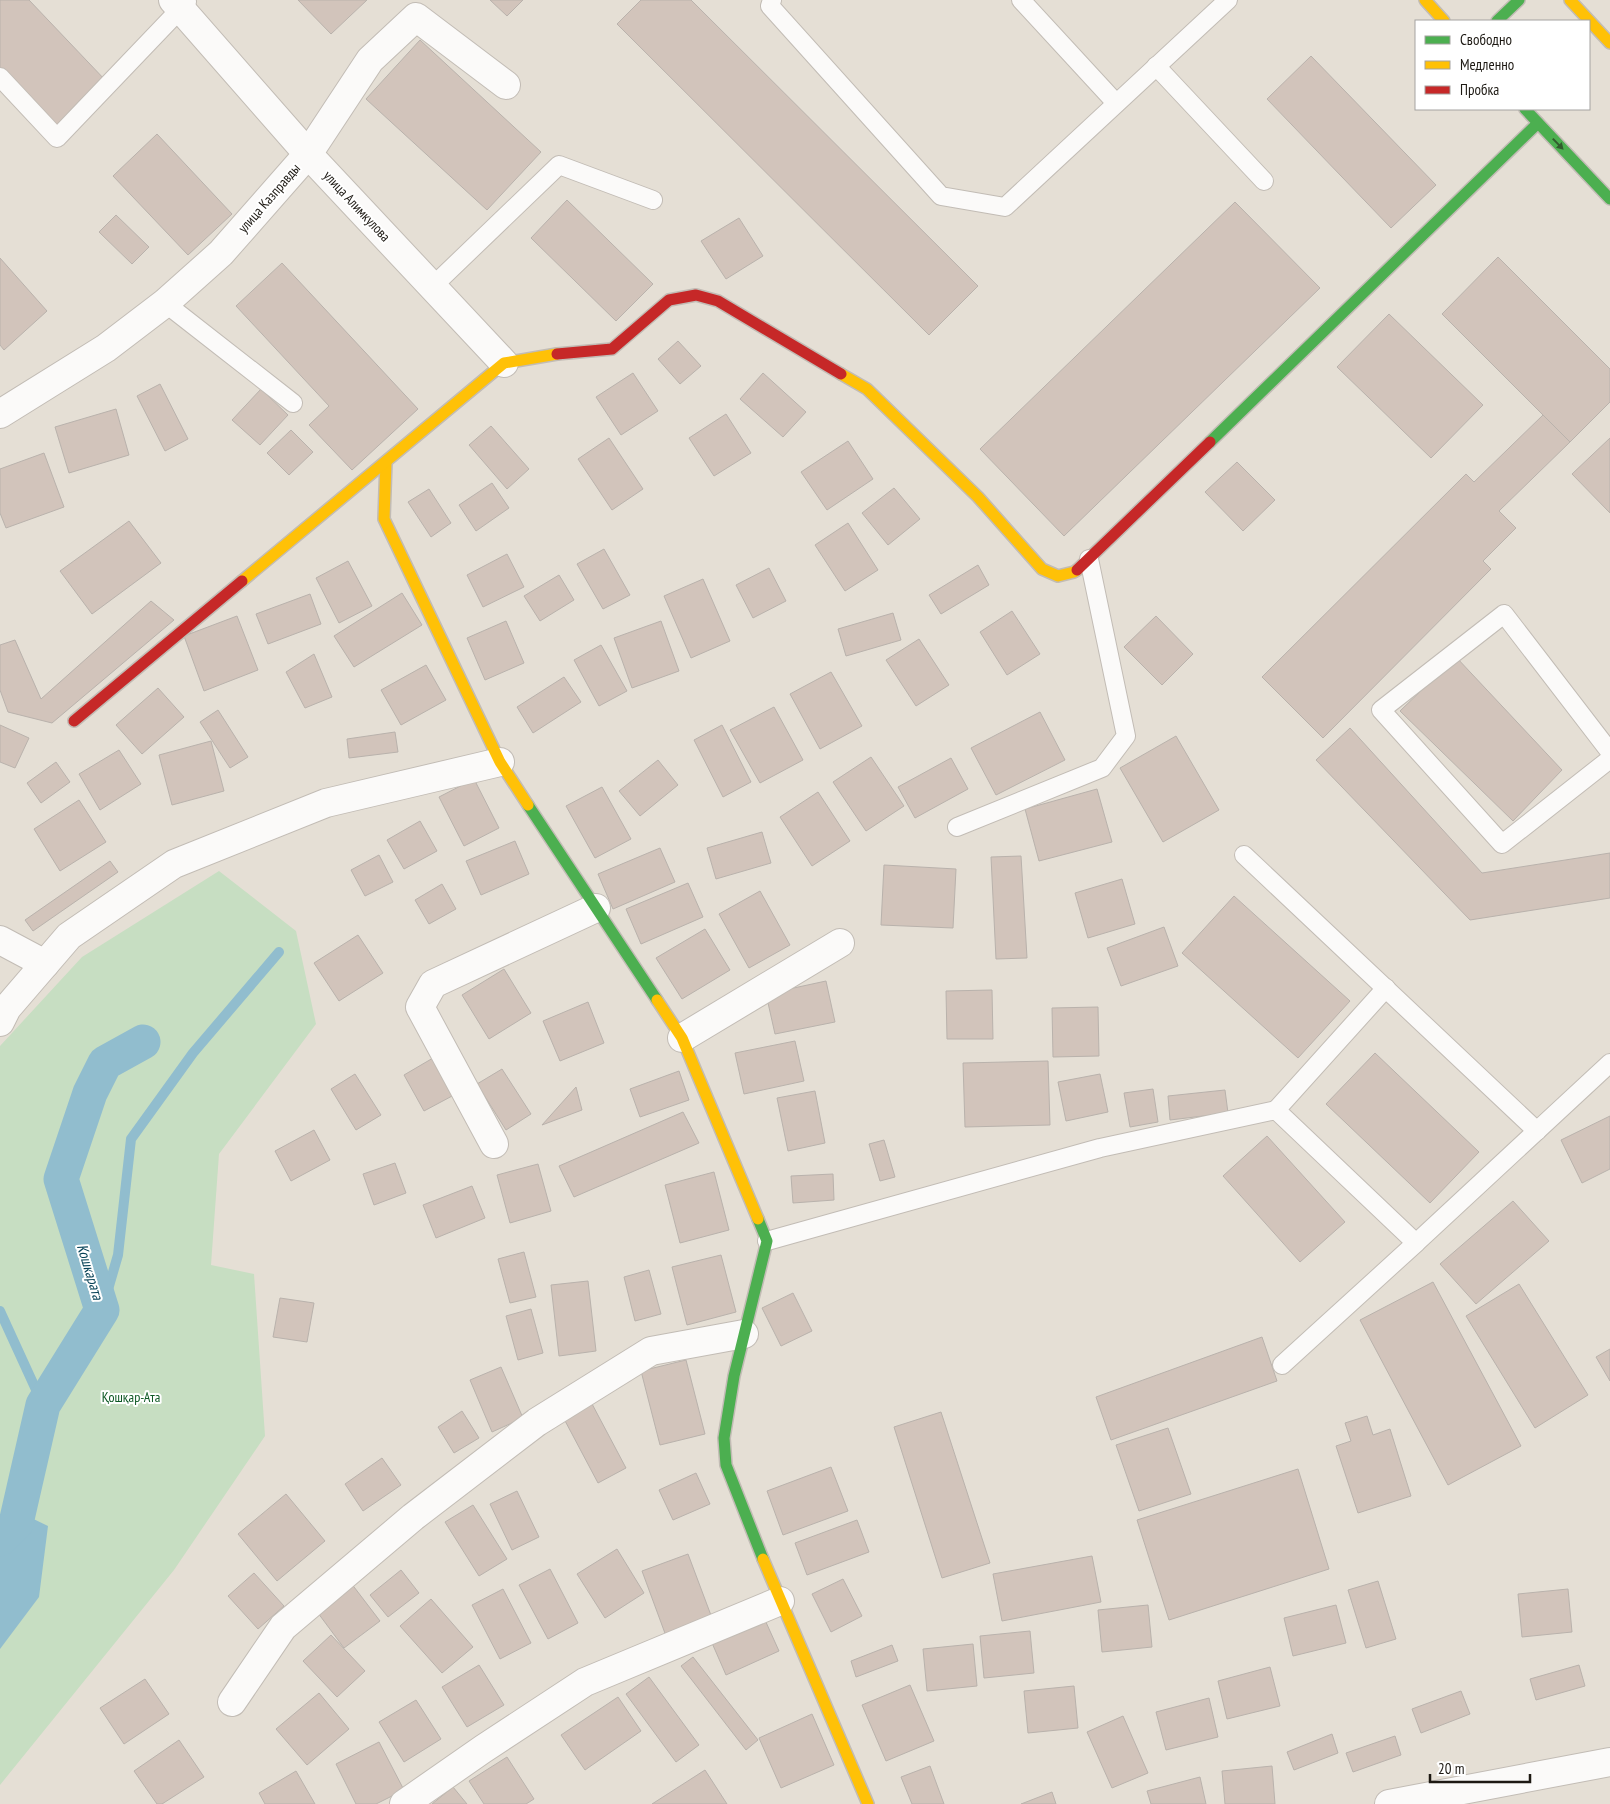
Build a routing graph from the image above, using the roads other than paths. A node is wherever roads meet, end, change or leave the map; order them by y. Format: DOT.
graph roads {
  1 [pos="772,0"];
  2 [pos="1021,0"];
  3 [pos="1228,0"];
  4 [pos="1425,0"];
  5 [pos="1519,0"];
  6 [pos="1570,0"];
  7 [pos="181,3"];
  8 [pos="1443,20"];
  9 [pos="1498,20"];
  10 [pos="1589,20"];
  11 [pos="1590,22"];
  12 [pos="1610,43"];
  13 [pos="1156,66"];
  14 [pos="0,77"];
  15 [pos="506,85"];
  16 [pos="1116,103"];
  17 [pos="1526,110"];
  18 [pos="1538,123"];
  19 [pos="308,154"];
  20 [pos="1264,181"];
  21 [pos="1610,198"];
  22 [pos="653,200"];
  23 [pos="432,287"];
  24 [pos="165,303"];
  25 [pos="504,363"];
  26 [pos="292,403"];
  27 [pos="0,414"];
  28 [pos="386,462"];
  29 [pos="1089,559"];
  30 [pos="74,721"];
  31 [pos="1610,752"];
  32 [pos="1610,759"];
  33 [pos="500,762"];
  34 [pos="957,827"];
  35 [pos="1244,855"];
  36 [pos="596,908"];
  37 [pos="0,940"];
  38 [pos="840,943"];
  39 [pos="45,964"];
  40 [pos="1386,988"];
  41 [pos="0,1022"];
  42 [pos="682,1038"];
  43 [pos="1610,1063"];
  44 [pos="1276,1110"];
  45 [pos="1537,1131"];
  46 [pos="494,1144"];
  47 [pos="767,1241"];
  48 [pos="1416,1242"];
  49 [pos="744,1334"];
  50 [pos="1282,1364"];
  51 [pos="780,1601"];
  52 [pos="232,1702"];
  53 [pos="1610,1762"];
  54 [pos="404,1804"];
  55 [pos="868,1804"];
  56 [pos="1389,1804"];
  1 -- 16 [label="lane"];
  2 -- 16 [label="lane"];
  3 -- 13 [label="lane"];
  4 -- 8 [label="street"];
  5 -- 9 [label="street"];
  6 -- 10 [label="street"];
  7 -- 14 [label="lane"];
  7 -- 19 [label="street, улица Алимкулова"];
  11 -- 12 [label="street"];
  13 -- 16 [label="lane"];
  13 -- 20 [label="lane"];
  15 -- 19 [label="street, улица Казправды"];
  17 -- 18 [label="street"];
  18 -- 21 [label="street, one-way"];
  18 -- 29 [label="street"];
  19 -- 23 [label="street, улица Алимкулова"];
  19 -- 24 [label="street, улица Казправды"];
  22 -- 23 [label="lane"];
  23 -- 25 [label="street, улица Алимкулова"];
  24 -- 26 [label="lane"];
  24 -- 27 [label="street, улица Казправды"];
  25 -- 28 [label="street"];
  25 -- 29 [label="street"];
  28 -- 30 [label="street"];
  28 -- 33 [label="street"];
  29 -- 34 [label="lane"];
  31 -- 32 [label="lane"];
  33 -- 36 [label="street"];
  33 -- 39 [label="street"];
  35 -- 40 [label="lane"];
  36 -- 42 [label="street"];
  36 -- 46 [label="street"];
  37 -- 39 [label="street"];
  38 -- 42 [label="street"];
  39 -- 41 [label="street"];
  40 -- 44 [label="lane"];
  40 -- 45 [label="lane"];
  42 -- 47 [label="street"];
  43 -- 45 [label="lane"];
  44 -- 47 [label="lane"];
  44 -- 48 [label="lane"];
  45 -- 48 [label="lane"];
  47 -- 49 [label="street"];
  48 -- 50 [label="lane"];
  49 -- 51 [label="street"];
  49 -- 52 [label="street"];
  51 -- 54 [label="street"];
  51 -- 55 [label="street"];
  53 -- 56 [label="street"];
}
